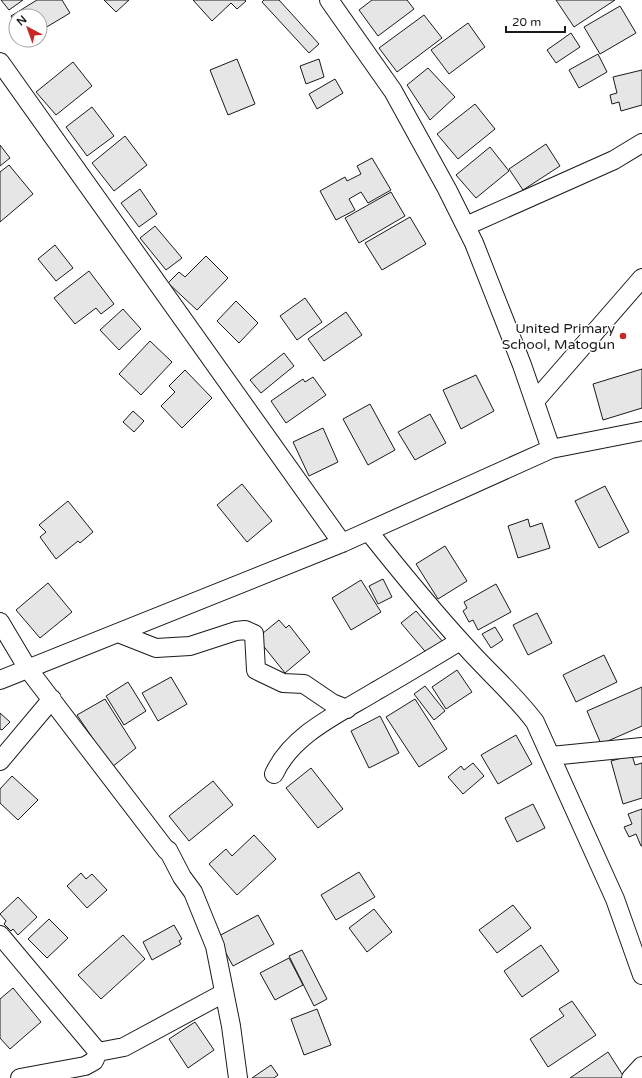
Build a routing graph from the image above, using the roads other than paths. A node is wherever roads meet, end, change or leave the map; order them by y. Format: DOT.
graph roads {
  1 [pos="329,0"];
  2 [pos="0,62"];
  3 [pos="642,143"];
  4 [pos="466,226"];
  5 [pos="642,278"];
  6 [pos="535,401"];
  7 [pos="642,431"];
  8 [pos="551,449"];
  9 [pos="369,532"];
  10 [pos="342,543"];
  11 [pos="0,622"];
  12 [pos="118,633"];
  13 [pos="460,641"];
  14 [pos="28,669"];
  15 [pos="0,680"];
  16 [pos="52,699"];
  17 [pos="347,709"];
  18 [pos="642,747"];
  19 [pos="551,756"];
  20 [pos="0,761"];
  21 [pos="274,774"];
  22 [pos="0,935"];
  23 [pos="642,975"];
  24 [pos="224,992"];
  25 [pos="98,1052"];
  26 [pos="642,1066"];
  27 [pos="20,1078"];
  28 [pos="238,1078"];
  29 [pos="631,1078"];
  1 -- 4 [label="street"];
  2 -- 10 [label="street"];
  3 -- 4 [label="street"];
  4 -- 6 [label="street"];
  5 -- 6 [label="street"];
  6 -- 8 [label="street"];
  7 -- 8 [label="street"];
  8 -- 9 [label="street"];
  9 -- 10 [label="street"];
  9 -- 13 [label="street"];
  10 -- 12 [label="street"];
  11 -- 14 [label="street"];
  12 -- 14 [label="street"];
  12 -- 17 [label="street"];
  13 -- 17 [label="street"];
  13 -- 19 [label="street"];
  14 -- 15 [label="street"];
  14 -- 16 [label="street"];
  16 -- 20 [label="street"];
  16 -- 24 [label="street"];
  17 -- 21 [label="street"];
  18 -- 19 [label="street"];
  19 -- 23 [label="street"];
  22 -- 25 [label="street"];
  24 -- 25 [label="street"];
  24 -- 28 [label="street"];
  25 -- 27 [label="street"];
  26 -- 29 [label="street"];
}
